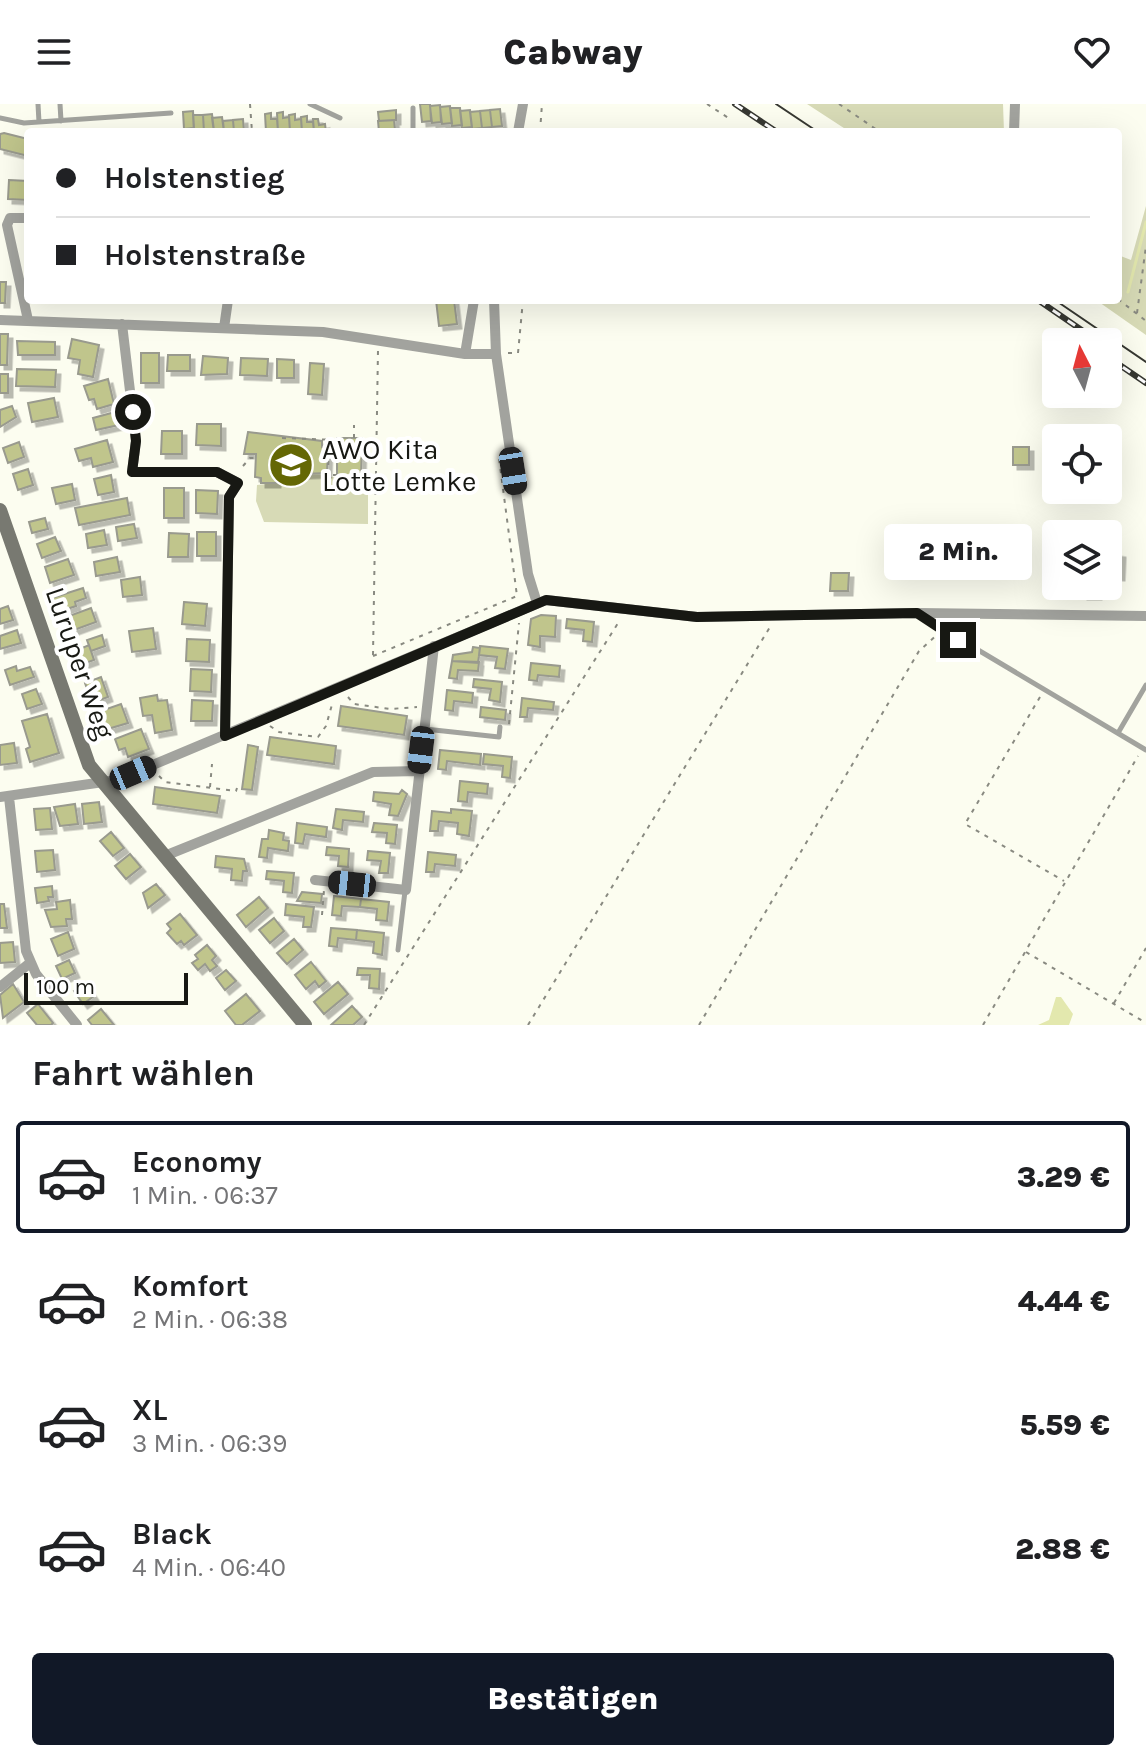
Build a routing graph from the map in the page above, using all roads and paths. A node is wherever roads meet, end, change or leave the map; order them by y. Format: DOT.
graph roads {
  1 [pos="38,104"];
  2 [pos="60,104"];
  3 [pos="250,104"];
  4 [pos="310,104"];
  5 [pos="523,104"];
  6 [pos="542,104"];
  7 [pos="707,104"];
  8 [pos="839,104"];
  9 [pos="1015,104"];
  10 [pos="413,108"];
  11 [pos="171,113"];
  12 [pos="0,118"];
  13 [pos="340,118"];
  14 [pos="730,119"];
  15 [pos="61,121"];
  16 [pos="39,122"];
  17 [pos="252,128"];
  18 [pos="413,128"];
  19 [pos="519,128"];
  20 [pos="540,128"];
  21 [pos="874,128"];
  22 [pos="1014,128"];
  23 [pos="24,218"];
  24 [pos="1146,246"];
  25 [pos="24,302"];
  26 [pos="1122,302"];
  27 [pos="24,304"];
  28 [pos="227,304"];
  29 [pos="473,304"];
  30 [pos="494,304"];
  31 [pos="523,304"];
  32 [pos="1137,313"];
  33 [pos="0,320"];
  34 [pos="28,320"];
  35 [pos="1146,320"];
  36 [pos="122,324"];
  37 [pos="224,328"];
  38 [pos="378,341"];
  39 [pos="465,354"];
  40 [pos="496,354"];
  41 [pos="354,425"];
  42 [pos="282,438"];
  43 [pos="354,438"];
  44 [pos="329,439"];
  45 [pos="337,440"];
  46 [pos="498,445"];
  47 [pos="256,458"];
  48 [pos="243,466"];
  49 [pos="323,475"];
  50 [pos="328,475"];
  51 [pos="337,475"];
  52 [pos="0,510"];
  53 [pos="537,603"];
  54 [pos="627,609"];
  55 [pos="521,610"];
  56 [pos="917,613"];
  57 [pos="959,613"];
  58 [pos="777,616"];
  59 [pos="1146,616"];
  60 [pos="942,630"];
  61 [pos="958,640"];
  62 [pos="434,646"];
  63 [pos="373,656"];
  64 [pos="372,673"];
  65 [pos="1146,685"];
  66 [pos="338,688"];
  67 [pos="1044,691"];
  68 [pos="427,708"];
  69 [pos="263,720"];
  70 [pos="500,727"];
  71 [pos="424,729"];
  72 [pos="1118,733"];
  73 [pos="225,736"];
  74 [pos="1144,749"];
  75 [pos="212,764"];
  76 [pos="150,766"];
  77 [pos="419,771"];
  78 [pos="101,783"];
  79 [pos="210,788"];
  80 [pos="237,788"];
  81 [pos="4,797"];
  82 [pos="167,855"];
  83 [pos="320,880"];
  84 [pos="1065,882"];
  85 [pos="406,890"];
  86 [pos="322,915"];
  87 [pos="1146,948"];
  88 [pos="398,950"];
  89 [pos="1025,952"];
  90 [pos="30,963"];
  91 [pos="0,987"];
  92 [pos="1114,1004"];
  93 [pos="1146,1023"];
  94 [pos="77,1025"];
  95 [pos="305,1025"];
  96 [pos="364,1025"];
  97 [pos="528,1025"];
  98 [pos="699,1025"];
  99 [pos="983,1025"];
  1 -- 16 [label="lane"];
  2 -- 15 [label="lane"];
  3 -- 17 [label="path"];
  4 -- 13 [label="lane"];
  5 -- 19 [label="street"];
  6 -- 20 [label="path"];
  7 -- 14 [label="path"];
  8 -- 21 [label="path"];
  9 -- 22 [label="street"];
  10 -- 18 [label="lane"];
  11 -- 15 [label="lane"];
  12 -- 16 [label="lane"];
  15 -- 16 [label="lane"];
  23 -- 25 [label="street"];
  24 -- 32 [label="path"];
  26 -- 32 [label="path"];
  27 -- 34 [label="street"];
  28 -- 37 [label="street"];
  29 -- 39 [label="street"];
  30 -- 40 [label="street"];
  31 -- 40 [label="path"];
  32 -- 35 [label="path"];
  33 -- 34 [label="street"];
  34 -- 36 [label="street"];
  36 -- 37 [label="street"];
  36 -- 73 [label="street"];
  37 -- 38 [label="street"];
  38 -- 39 [label="street"];
  38 -- 63 [label="path"];
  39 -- 40 [label="street"];
  40 -- 53 [label="street"];
  41 -- 43 [label="path"];
  42 -- 44 [label="path"];
  44 -- 45 [label="path"];
  44 -- 50 [label="path"];
  46 -- 63 [label="path"];
  47 -- 48 [label="path"];
  49 -- 50 [label="path"];
  50 -- 51 [label="path"];
  52 -- 78 [label="street, Luruper Weg"];
  53 -- 54 [label="street"];
  53 -- 55 [label="street"];
  54 -- 58 [label="street"];
  54 -- 96 [label="path"];
  55 -- 62 [label="street"];
  55 -- 70 [label="path"];
  56 -- 57 [label="street"];
  56 -- 58 [label="street"];
  56 -- 60 [label="lane"];
  57 -- 59 [label="street"];
  57 -- 61 [label="lane"];
  58 -- 97 [label="path"];
  60 -- 61 [label="lane"];
  60 -- 98 [label="path"];
  61 -- 67 [label="lane"];
  62 -- 64 [label="street"];
  62 -- 68 [label="street"];
  63 -- 64 [label="path"];
  64 -- 66 [label="street"];
  65 -- 72 [label="lane"];
  66 -- 68 [label="path"];
  66 -- 69 [label="street"];
  66 -- 69 [label="path"];
  67 -- 72 [label="lane"];
  67 -- 84 [label="path"];
  68 -- 71 [label="street"];
  69 -- 73 [label="street"];
  70 -- 71 [label="lane"];
  71 -- 77 [label="street"];
  72 -- 74 [label="lane"];
  73 -- 76 [label="street"];
  74 -- 84 [label="path"];
  75 -- 79 [label="path"];
  76 -- 78 [label="street"];
  76 -- 79 [label="path"];
  77 -- 82 [label="street"];
  77 -- 85 [label="street"];
  78 -- 81 [label="street"];
  78 -- 82 [label="street, Luruper Weg"];
  79 -- 80 [label="path"];
  81 -- 90 [label="street"];
  82 -- 95 [label="street, Luruper Weg"];
  83 -- 85 [label="street"];
  83 -- 86 [label="path"];
  84 -- 89 [label="path"];
  85 -- 88 [label="lane"];
  87 -- 92 [label="path"];
  89 -- 92 [label="path"];
  89 -- 99 [label="path"];
  90 -- 91 [label="street"];
  90 -- 94 [label="street"];
  92 -- 93 [label="path"];
}
